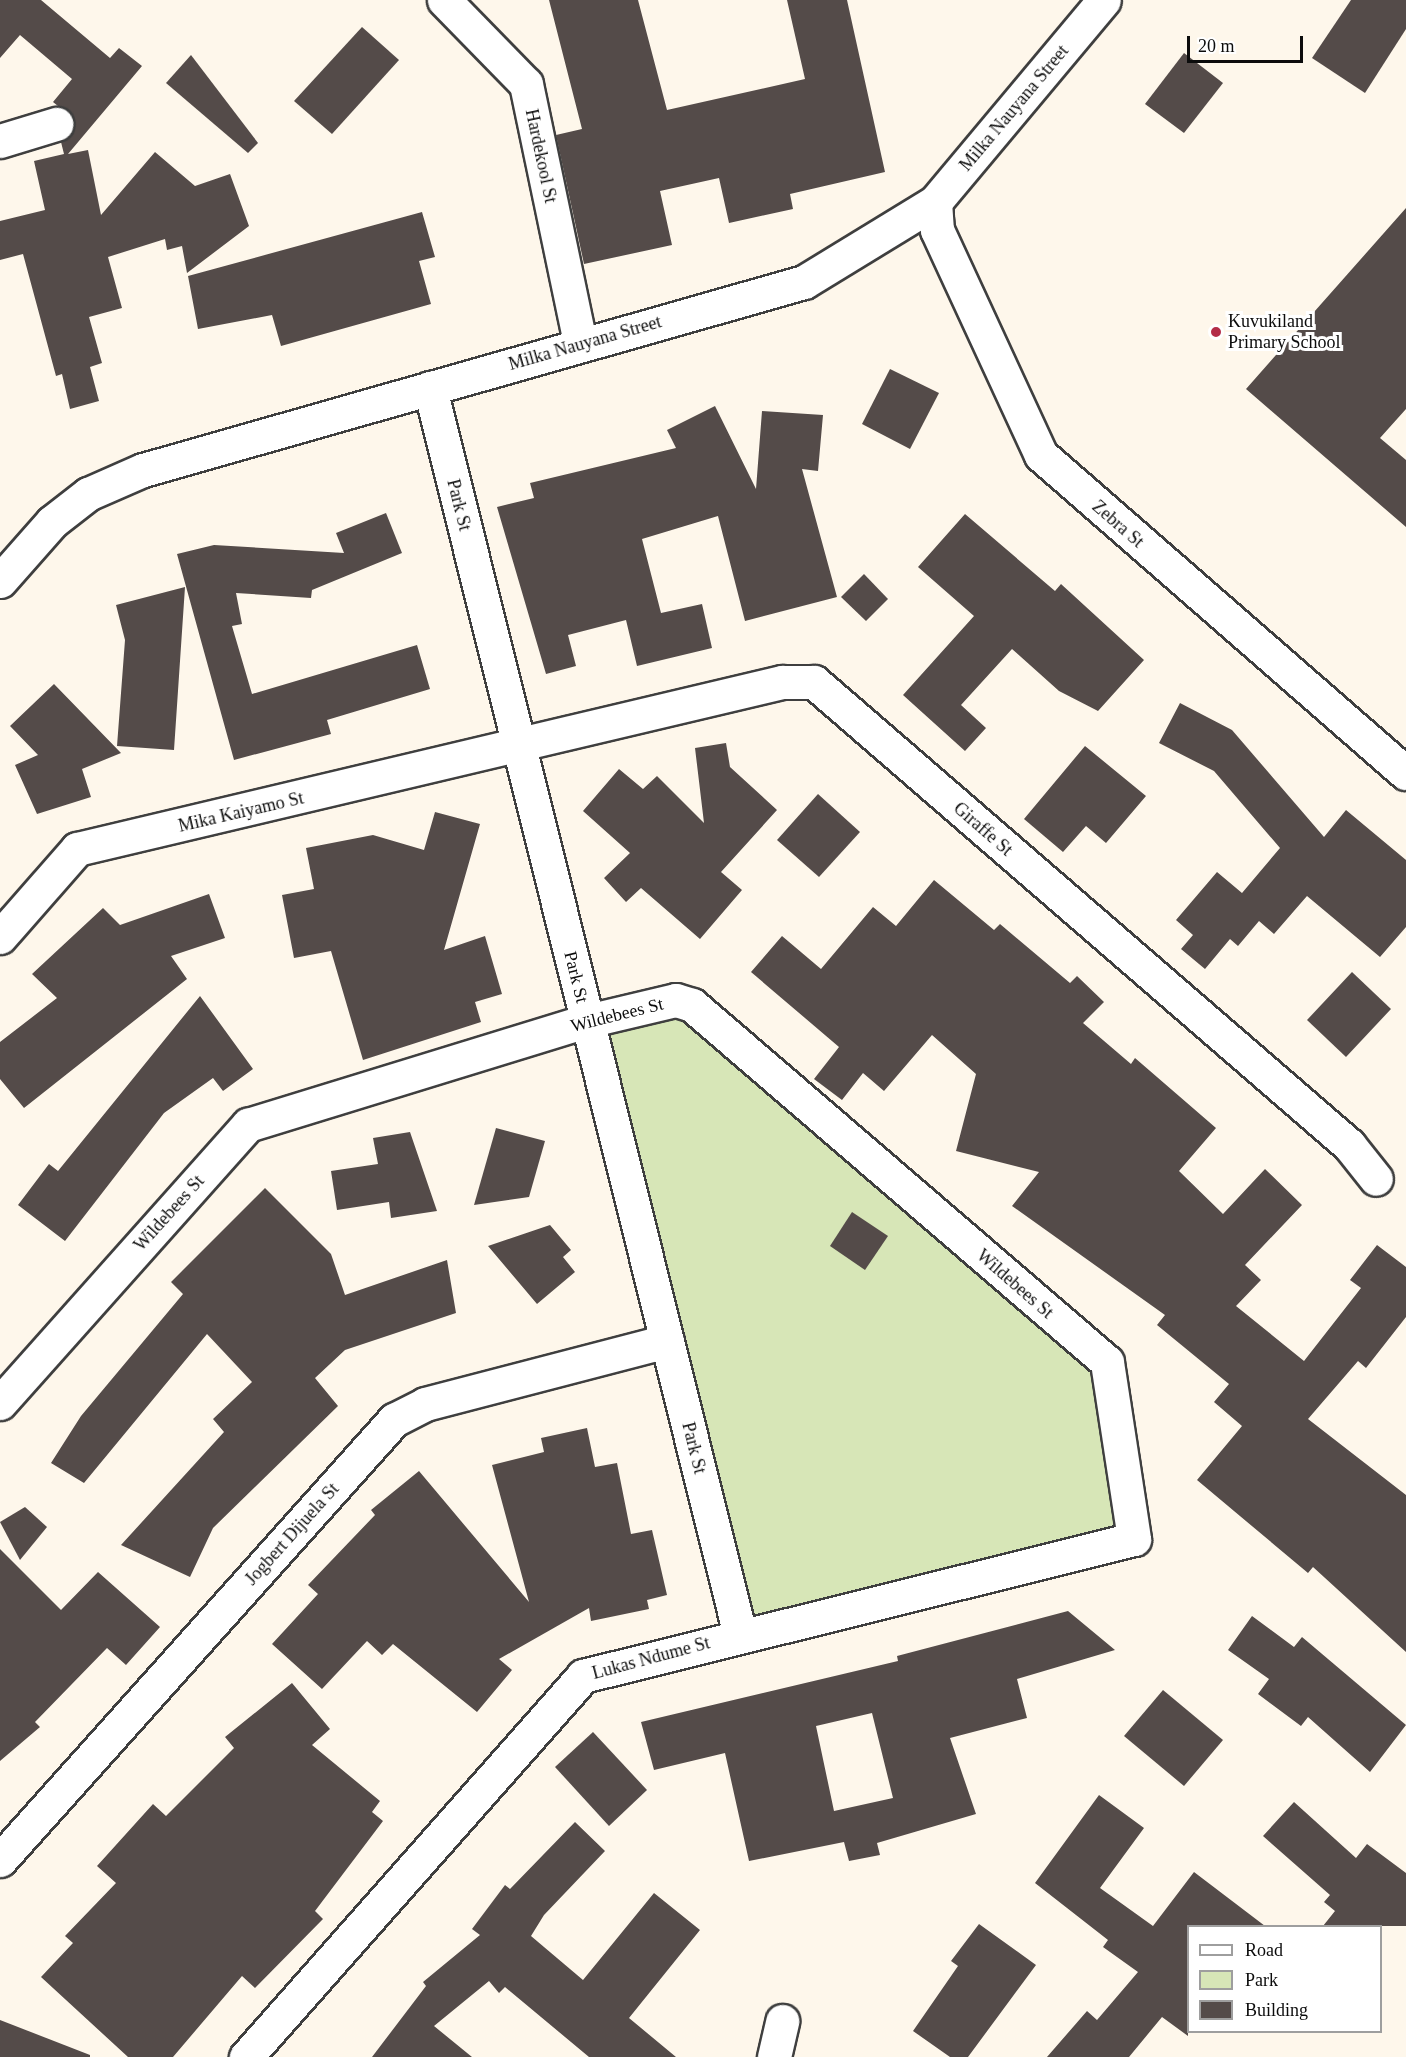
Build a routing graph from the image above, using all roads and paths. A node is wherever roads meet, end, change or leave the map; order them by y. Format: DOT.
graph roads {
  1 [pos="444,0"];
  2 [pos="1104,0"];
  3 [pos="56,124"];
  4 [pos="0,141"];
  5 [pos="935,202"];
  6 [pos="580,343"];
  7 [pos="430,388"];
  8 [pos="0,581"];
  9 [pos="519,748"];
  10 [pos="1406,773"];
  11 [pos="0,937"];
  12 [pos="587,1021"];
  13 [pos="1376,1179"];
  14 [pos="667,1341"];
  15 [pos="0,1403"];
  16 [pos="1136,1530"];
  17 [pos="740,1635"];
  18 [pos="0,1860"];
  19 [pos="782,2021"];
  20 [pos="246,2057"];
  21 [pos="774,2057"];
  1 -- 6 [label="street, Hardekool St"];
  2 -- 5 [label="street, Milka Nauyana Street"];
  3 -- 4 [label="street"];
  5 -- 6 [label="street, Milka Nauyana Street"];
  5 -- 10 [label="street, Zebra St"];
  6 -- 7 [label="street, Milka Nauyana Street"];
  7 -- 8 [label="street, Milka Nauyana Street"];
  7 -- 9 [label="street, Park St"];
  9 -- 11 [label="street, Mika Kaiyamo St"];
  9 -- 12 [label="street, Park St"];
  9 -- 13 [label="street, Giraffe St"];
  12 -- 14 [label="street, Park St"];
  12 -- 15 [label="street, Wildebees St"];
  12 -- 16 [label="street, Wildebees St"];
  14 -- 17 [label="street, Park St"];
  14 -- 18 [label="street, Jogbert Dijuela St"];
  16 -- 17 [label="street, Lukas Ndume St"];
  17 -- 20 [label="street, Lukas Ndume St"];
  19 -- 21 [label="street"];
}
